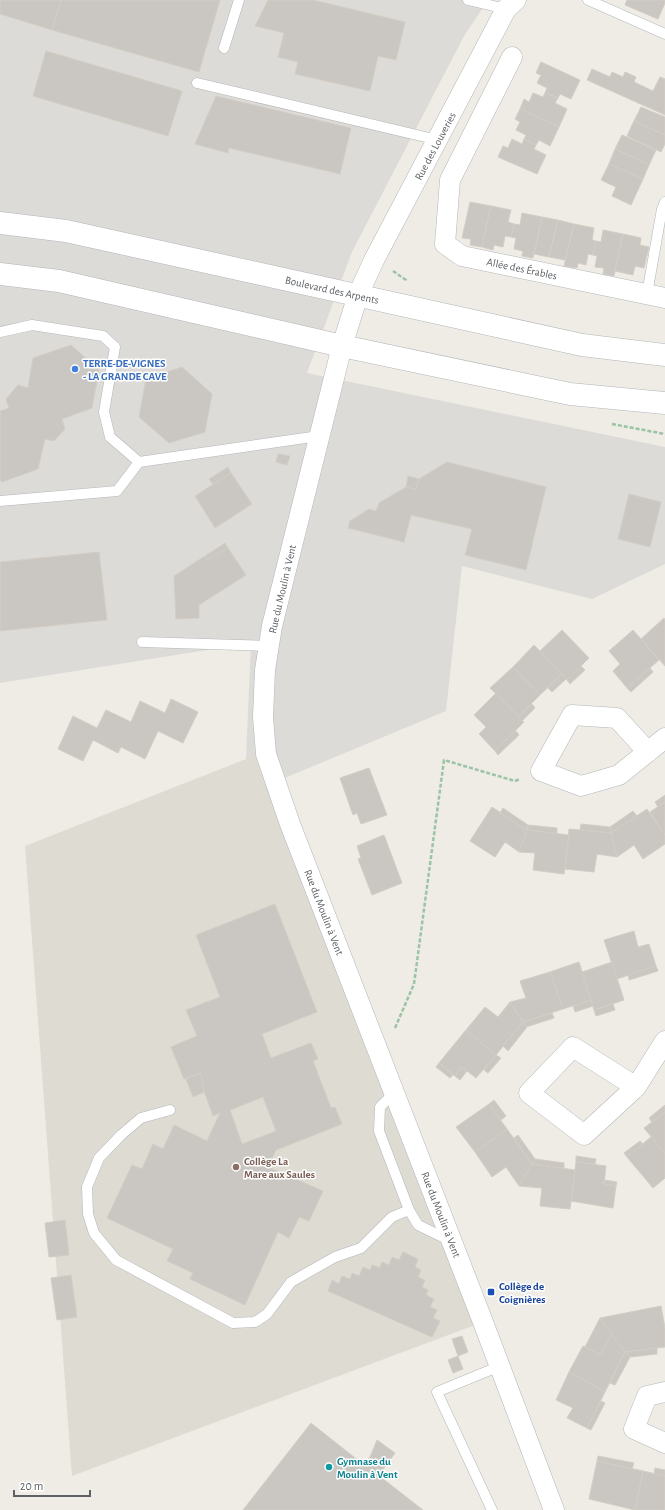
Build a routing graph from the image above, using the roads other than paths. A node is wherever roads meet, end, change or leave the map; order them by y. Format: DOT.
graph roads {
  1 [pos="239,0"];
  2 [pos="468,0"];
  3 [pos="588,0"];
  4 [pos="511,5"];
  5 [pos="665,34"];
  6 [pos="224,48"];
  7 [pos="512,57"];
  8 [pos="197,83"];
  9 [pos="438,140"];
  10 [pos="425,164"];
  11 [pos="450,180"];
  12 [pos="665,202"];
  13 [pos="0,223"];
  14 [pos="0,274"];
  15 [pos="358,295"];
  16 [pos="656,296"];
  17 [pos="0,332"];
  18 [pos="342,346"];
  19 [pos="665,355"];
  20 [pos="665,403"];
  21 [pos="319,436"];
  22 [pos="139,462"];
  23 [pos="0,501"];
  24 [pos="142,642"];
  25 [pos="269,646"];
  26 [pos="665,738"];
  27 [pos="648,752"];
  28 [pos="665,1040"];
  29 [pos="636,1087"];
  30 [pos="394,1093"];
  31 [pos="170,1110"];
  32 [pos="410,1210"];
  33 [pos="451,1241"];
  34 [pos="500,1366"];
  35 [pos="665,1392"];
  36 [pos="665,1443"];
  37 [pos="492,1510"];
  38 [pos="554,1510"];
  1 -- 6 [label="lane"];
  2 -- 4 [label="lane"];
  3 -- 5 [label="lane"];
  4 -- 9 [label="street, Rue des Louveries"];
  7 -- 11 [label="street, Allée des Érables"];
  8 -- 9 [label="lane"];
  9 -- 10 [label="street, Rue des Louveries"];
  10 -- 11 [label="street"];
  10 -- 15 [label="street, Rue des Louveries"];
  11 -- 16 [label="street, Allée des Érables"];
  12 -- 16 [label="lane"];
  13 -- 15 [label="street, Boulevard des Arpents"];
  14 -- 18 [label="street"];
  15 -- 18 [label="street, Rue du Moulin à Vent"];
  15 -- 19 [label="street, Boulevard des Arpents"];
  17 -- 22 [label="lane"];
  18 -- 20 [label="street"];
  18 -- 21 [label="street, Rue du Moulin à Vent"];
  21 -- 22 [label="lane"];
  21 -- 25 [label="street, Rue du Moulin à Vent"];
  22 -- 23 [label="lane"];
  24 -- 25 [label="lane"];
  25 -- 30 [label="street, Rue du Moulin à Vent"];
  26 -- 27 [label="street"];
  27 -- 27 [label="street"];
  28 -- 29 [label="street"];
  29 -- 29 [label="street"];
  30 -- 32 [label="lane"];
  30 -- 33 [label="street, Rue du Moulin à Vent"];
  31 -- 32 [label="lane"];
  32 -- 33 [label="lane"];
  33 -- 34 [label="street, Rue du Moulin à Vent"];
  34 -- 37 [label="lane"];
  34 -- 38 [label="street, Rue du Moulin à Vent"];
  35 -- 36 [label="street"];
}
